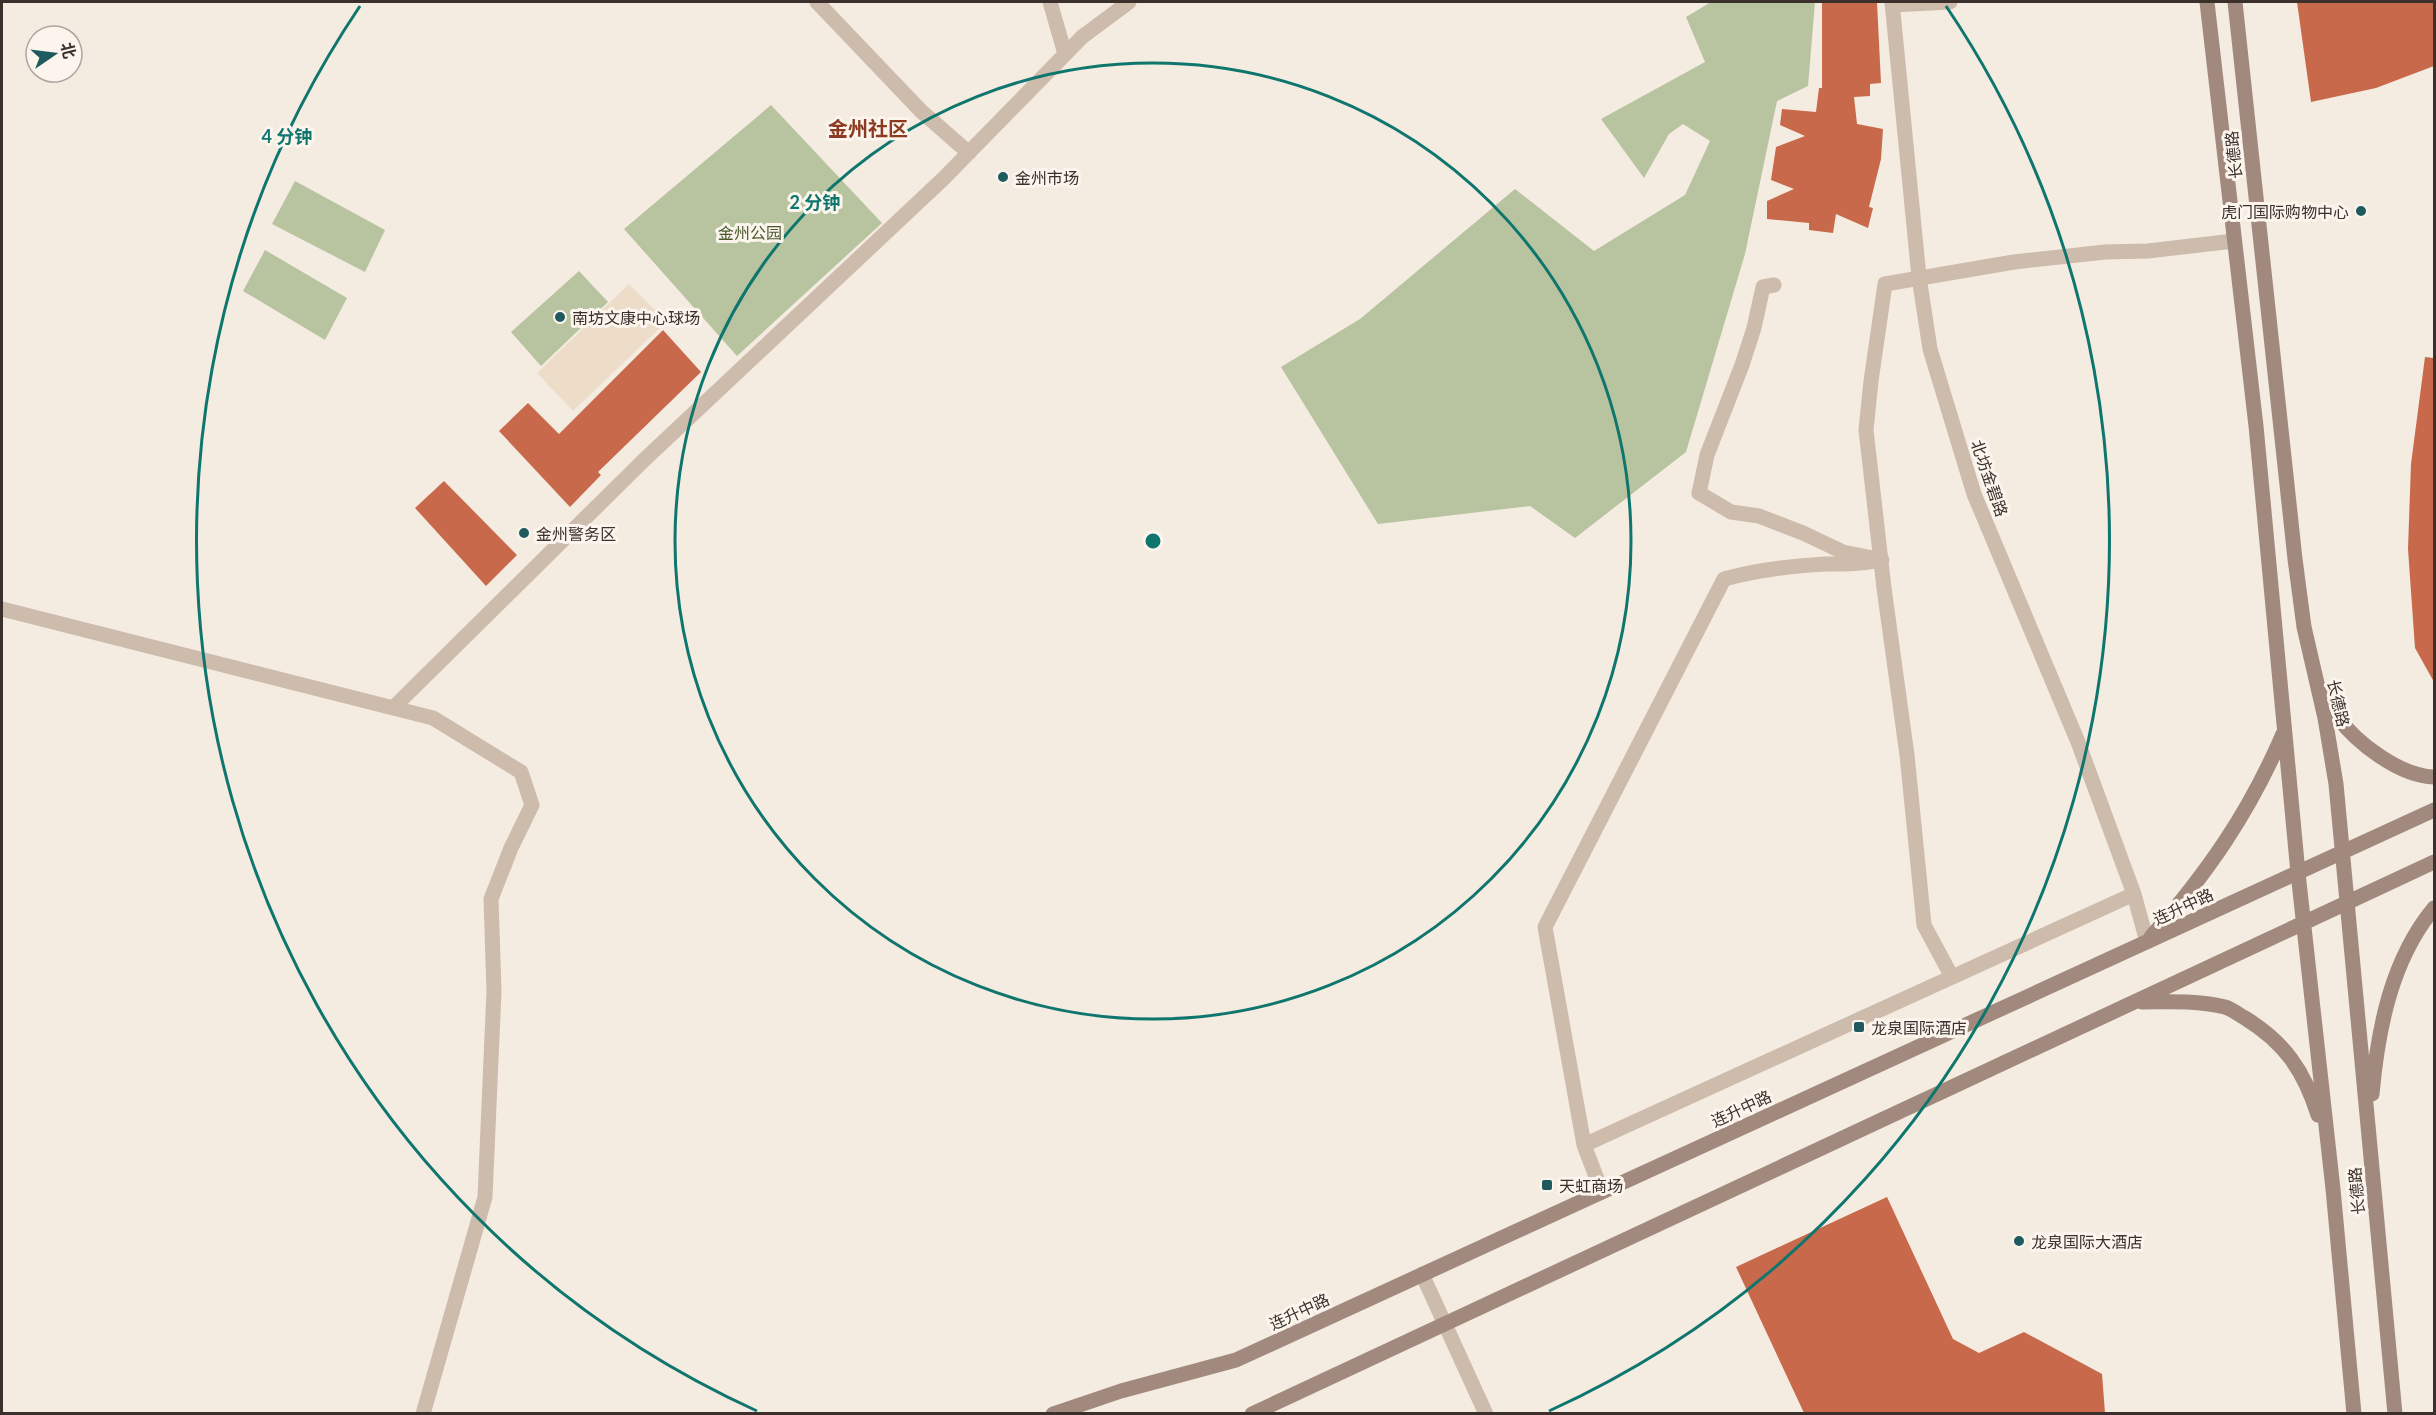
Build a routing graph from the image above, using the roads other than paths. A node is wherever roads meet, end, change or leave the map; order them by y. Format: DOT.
graph roads {
  1 [pos="817,2"];
  2 [pos="1050,2"];
  3 [pos="1129,2"];
  4 [pos="1950,2"];
  5 [pos="2207,2"];
  6 [pos="2235,2"];
  7 [pos="1892,3"];
  8 [pos="1065,54"];
  9 [pos="969,153"];
  10 [pos="2234,241"];
  11 [pos="1918,278"];
  12 [pos="1774,285"];
  13 [pos="1882,560"];
  14 [pos="2,609"];
  15 [pos="2312,666"];
  16 [pos="394,707"];
  17 [pos="2284,732"];
  18 [pos="2434,777"];
  19 [pos="2434,810"];
  20 [pos="2343,852"];
  21 [pos="2434,862"];
  22 [pos="2298,873"];
  23 [pos="2134,894"];
  24 [pos="2347,903"];
  25 [pos="2434,908"];
  26 [pos="2303,924"];
  27 [pos="2147,942"];
  28 [pos="1952,977"];
  29 [pos="2136,1002"];
  30 [pos="2368,1130"];
  31 [pos="1584,1145"];
  32 [pos="2328,1147"];
  33 [pos="1602,1191"];
  34 [pos="1422,1274"];
  35 [pos="1445,1323"];
  36 [pos="423,1413"];
  37 [pos="1053,1413"];
  38 [pos="1252,1413"];
  39 [pos="1486,1413"];
  40 [pos="2354,1413"];
  41 [pos="2395,1413"];
  1 -- 9 [label="street"];
  2 -- 8 [label="street"];
  3 -- 8 [label="street"];
  4 -- 7 [label="street"];
  5 -- 10 [label="main road, 长德路"];
  6 -- 15 [label="main road, 长德路"];
  7 -- 11 [label="street, 北坊金碧路"];
  8 -- 9 [label="street"];
  9 -- 16 [label="street"];
  10 -- 11 [label="street"];
  10 -- 17 [label="main road, 长德路"];
  11 -- 13 [label="street"];
  11 -- 23 [label="street, 北坊金碧路"];
  12 -- 13 [label="street"];
  13 -- 28 [label="street"];
  13 -- 31 [label="street"];
  14 -- 16 [label="street"];
  15 -- 18 [label="main road"];
  15 -- 20 [label="main road, 长德路"];
  16 -- 36 [label="street"];
  17 -- 22 [label="main road, 长德路"];
  17 -- 27 [label="main road"];
  19 -- 20 [label="main road, 连升中路"];
  20 -- 22 [label="main road, 连升中路"];
  20 -- 24 [label="main road, 长德路"];
  21 -- 24 [label="main road"];
  22 -- 26 [label="main road, 长德路"];
  22 -- 27 [label="main road, 连升中路"];
  23 -- 27 [label="street, 北坊金碧路"];
  23 -- 28 [label="street"];
  24 -- 26 [label="main road"];
  24 -- 30 [label="main road, 长德路"];
  25 -- 30 [label="main road"];
  26 -- 29 [label="main road"];
  26 -- 32 [label="main road, 长德路"];
  27 -- 33 [label="main road, 连升中路"];
  28 -- 31 [label="street"];
  29 -- 32 [label="main road"];
  29 -- 35 [label="main road"];
  30 -- 41 [label="main road, 长德路"];
  31 -- 33 [label="street"];
  32 -- 40 [label="main road, 长德路"];
  33 -- 34 [label="main road, 连升中路"];
  34 -- 35 [label="street"];
  34 -- 37 [label="main road, 连升中路"];
  35 -- 38 [label="main road"];
  35 -- 39 [label="street"];
}
